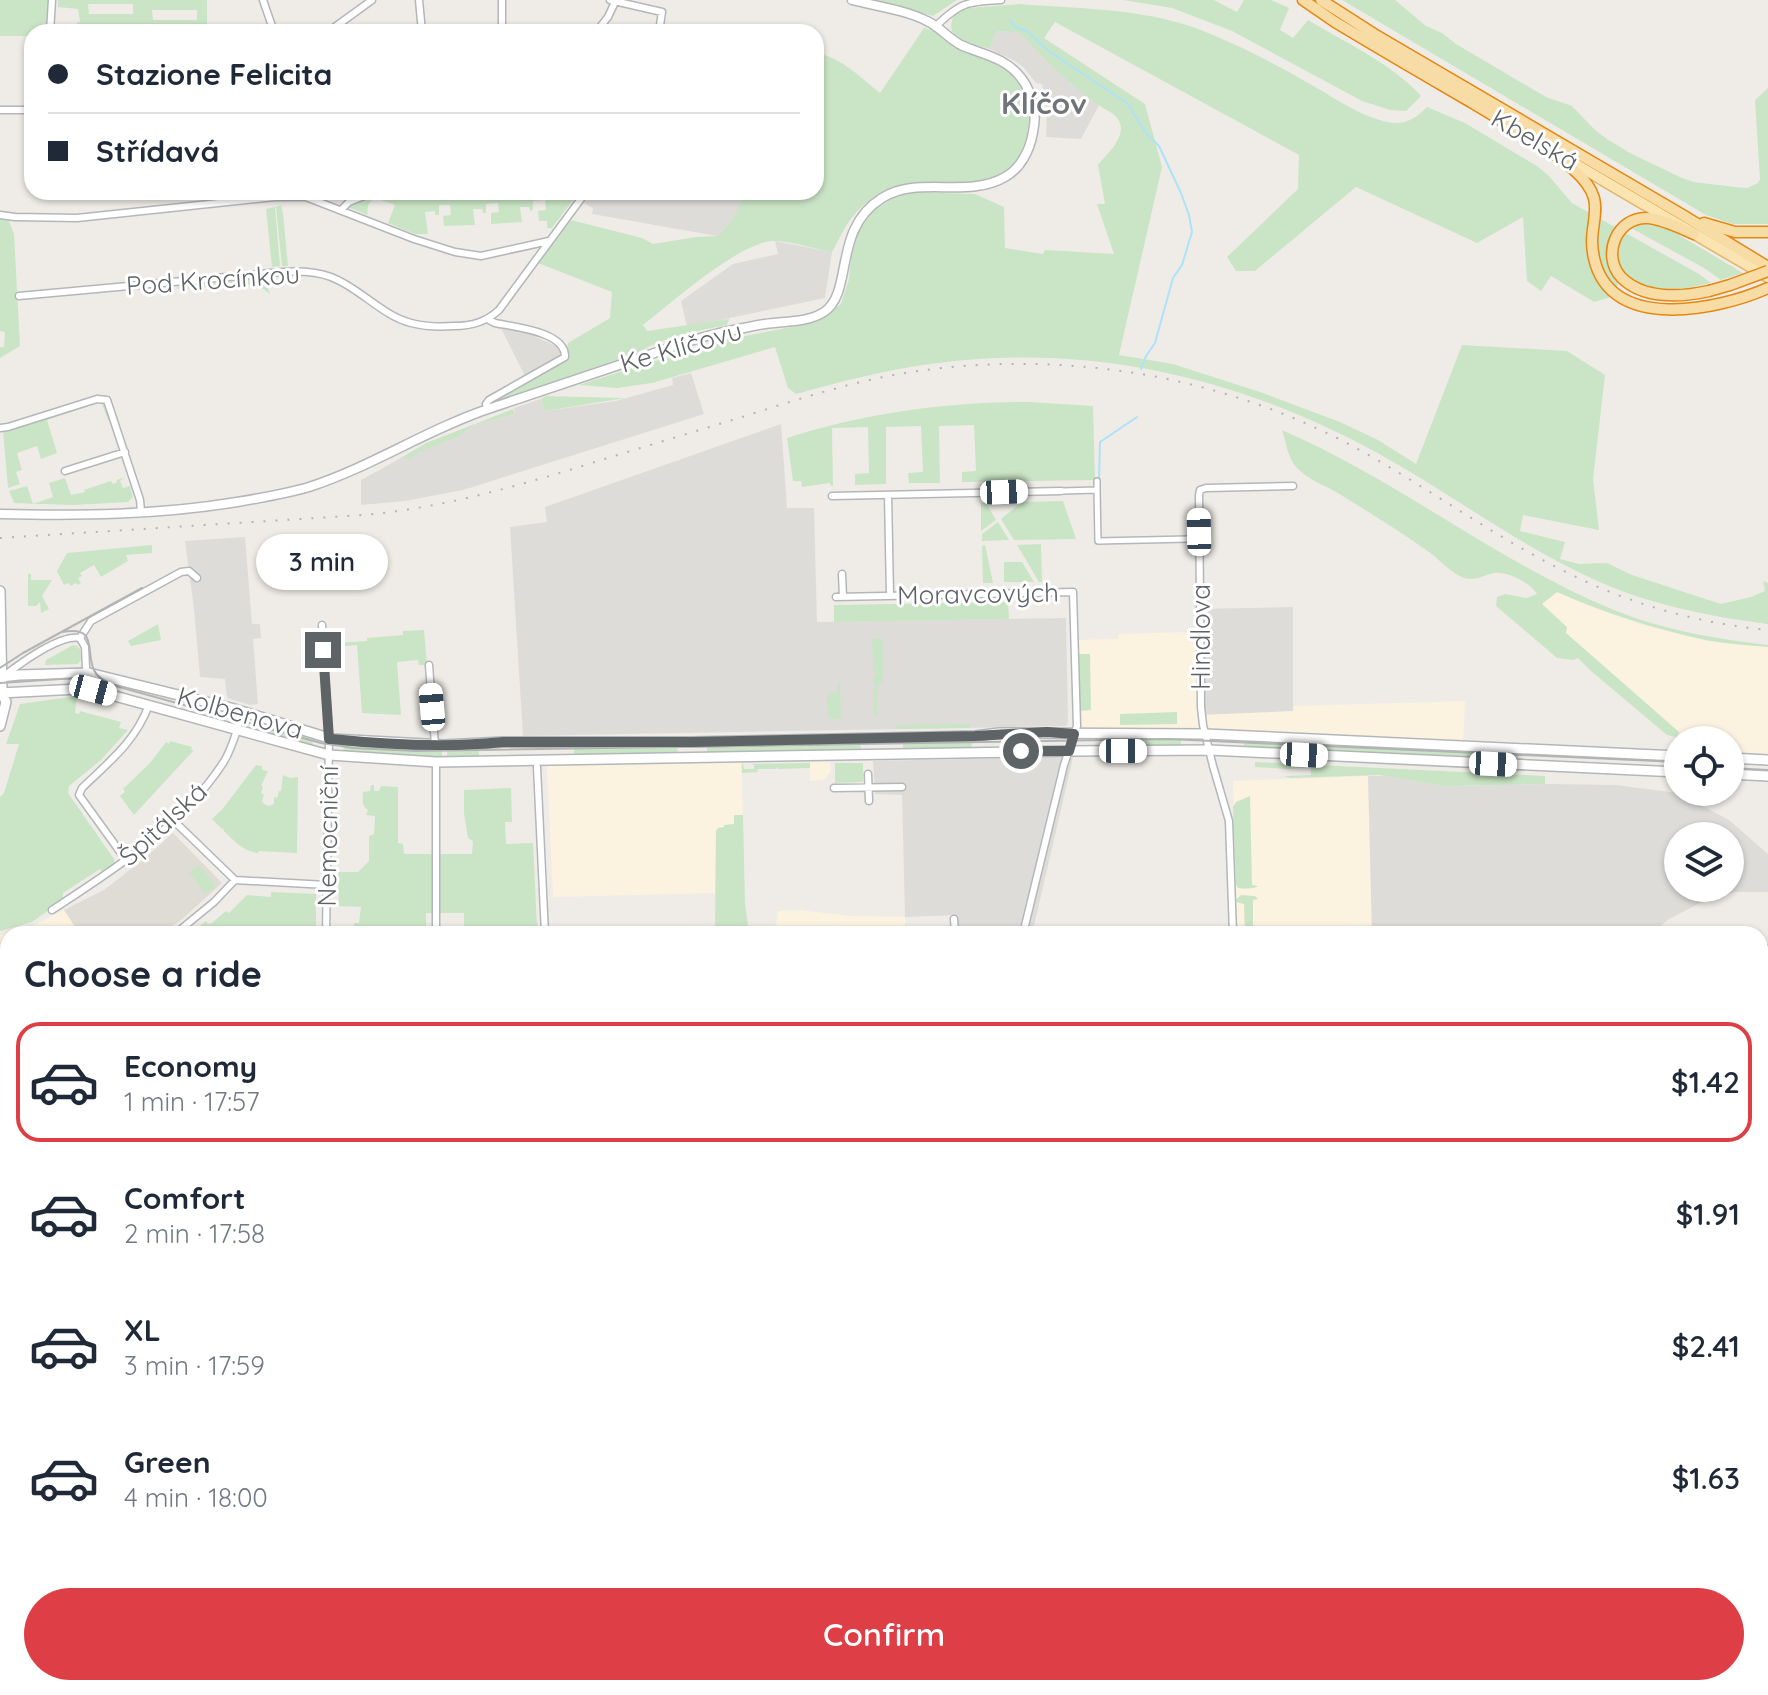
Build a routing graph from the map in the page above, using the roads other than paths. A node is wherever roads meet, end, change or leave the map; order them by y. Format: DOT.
graph roads {
  1 [pos="52,0"];
  2 [pos="263,0"];
  3 [pos="372,0"];
  4 [pos="419,0"];
  5 [pos="502,0"];
  6 [pos="852,0"];
  7 [pos="1001,0"];
  8 [pos="1294,0"];
  9 [pos="1303,0"];
  10 [pos="1321,0"];
  11 [pos="1328,0"];
  12 [pos="614,1"];
  13 [pos="1339,18"];
  14 [pos="50,24"];
  15 [pos="271,24"];
  16 [pos="339,24"];
  17 [pos="421,24"];
  18 [pos="502,24"];
  19 [pos="602,24"];
  20 [pos="660,24"];
  21 [pos="936,26"];
  22 [pos="0,110"];
  23 [pos="24,110"];
  24 [pos="1545,146"];
  25 [pos="247,200"];
  26 [pos="314,200"];
  27 [pos="354,200"];
  28 [pos="580,200"];
  29 [pos="341,210"];
  30 [pos="1681,214"];
  31 [pos="0,215"];
  32 [pos="1768,232"];
  33 [pos="1694,234"];
  34 [pos="549,241"];
  35 [pos="1768,269"];
  36 [pos="1768,277"];
  37 [pos="1768,288"];
  38 [pos="19,296"];
  39 [pos="489,320"];
  40 [pos="488,409"];
  41 [pos="0,429"];
  42 [pos="125,452"];
  43 [pos="65,471"];
  44 [pos="1097,481"];
  45 [pos="1293,486"];
  46 [pos="1097,490"];
  47 [pos="1061,491"];
  48 [pos="888,495"];
  49 [pos="832,496"];
  50 [pos="141,512"];
  51 [pos="0,514"];
  52 [pos="1189,539"];
  53 [pos="842,574"];
  54 [pos="197,578"];
  55 [pos="0,591"];
  56 [pos="890,596"];
  57 [pos="322,625"];
  58 [pos="80,638"];
  59 [pos="429,665"];
  60 [pos="85,672"];
  61 [pos="1,677"];
  62 [pos="87,689"];
  63 [pos="1,694"];
  64 [pos="149,705"];
  65 [pos="243,711"];
  66 [pos="0,726"];
  67 [pos="236,730"];
  68 [pos="1074,734"];
  69 [pos="1205,734"];
  70 [pos="329,739"];
  71 [pos="691,742"];
  72 [pos="435,745"];
  73 [pos="1209,750"];
  74 [pos="1069,751"];
  75 [pos="329,755"];
  76 [pos="1664,755"];
  77 [pos="692,758"];
  78 [pos="1744,759"];
  79 [pos="1768,760"];
  80 [pos="436,762"];
  81 [pos="537,767"];
  82 [pos="1664,771"];
  83 [pos="868,774"];
  84 [pos="1744,775"];
  85 [pos="1768,776"];
  86 [pos="869,787"];
  87 [pos="902,787"];
  88 [pos="834,788"];
  89 [pos="869,801"];
  90 [pos="173,820"];
  91 [pos="126,860"];
  92 [pos="235,880"];
  93 [pos="327,885"];
  94 [pos="52,910"];
  95 [pos="954,919"];
  96 [pos="185,926"];
  97 [pos="326,926"];
  98 [pos="436,926"];
  99 [pos="545,926"];
  100 [pos="954,926"];
  101 [pos="1025,926"];
  102 [pos="1233,926"];
  1 -- 14 [label="street"];
  2 -- 15 [label="street"];
  3 -- 16 [label="street"];
  4 -- 17 [label="street"];
  5 -- 18 [label="street"];
  6 -- 21 [label="street, Ke Klíčovu"];
  7 -- 21 [label="street"];
  8 -- 13 [label="highway"];
  9 -- 13 [label="highway, Kbelská"];
  10 -- 13 [label="highway, Kbelská"];
  11 -- 13 [label="highway"];
  12 -- 19 [label="street"];
  12 -- 20 [label="street"];
  13 -- 24 [label="highway, Kbelská"];
  13 -- 30 [label="highway, Kbelská"];
  21 -- 40 [label="street, Ke Klíčovu"];
  22 -- 23 [label="street"];
  24 -- 33 [label="main road, Kbelská"];
  24 -- 37 [label="highway"];
  25 -- 31 [label="street"];
  26 -- 29 [label="street"];
  27 -- 29 [label="street"];
  28 -- 34 [label="street"];
  29 -- 34 [label="street"];
  30 -- 32 [label="highway"];
  30 -- 35 [label="highway, Kbelská"];
  33 -- 35 [label="highway, bridge"];
  33 -- 36 [label="main road, Kbelská"];
  34 -- 39 [label="street"];
  38 -- 39 [label="street, Pod Krocínkou"];
  39 -- 40 [label="street, Pod Krocínkou"];
  40 -- 50 [label="street, Ke Klíčovu"];
  41 -- 42 [label="street"];
  42 -- 43 [label="street"];
  42 -- 50 [label="street"];
  44 -- 46 [label="street"];
  45 -- 69 [label="street, Hindlova"];
  46 -- 47 [label="street"];
  46 -- 52 [label="street"];
  47 -- 48 [label="street"];
  48 -- 49 [label="street"];
  48 -- 56 [label="street"];
  50 -- 51 [label="street, Ke Klíčovu"];
  53 -- 56 [label="street, Moravcových"];
  54 -- 58 [label="street"];
  55 -- 61 [label="main road"];
  56 -- 68 [label="street, Moravcových"];
  57 -- 70 [label="street, Nemocniční"];
  58 -- 60 [label="street"];
  58 -- 61 [label="street"];
  59 -- 72 [label="street"];
  60 -- 61 [label="main road, Kolbenova"];
  60 -- 62 [label="street"];
  60 -- 65 [label="main road, Kolbenova"];
  61 -- 63 [label="main road"];
  62 -- 63 [label="main road, Kolbenova"];
  62 -- 64 [label="main road, Kolbenova"];
  63 -- 66 [label="main road"];
  64 -- 67 [label="main road, Kolbenova"];
  64 -- 91 [label="street"];
  65 -- 67 [label="street, Špitálská"];
  65 -- 70 [label="main road, Kolbenova"];
  67 -- 75 [label="main road, Kolbenova"];
  67 -- 90 [label="street, Špitálská"];
  68 -- 69 [label="main road, Kolbenova"];
  68 -- 71 [label="main road, Kolbenova"];
  68 -- 74 [label="street"];
  69 -- 73 [label="street"];
  69 -- 76 [label="main road, Kolbenova"];
  70 -- 72 [label="main road, Kolbenova"];
  70 -- 75 [label="street, Nemocniční"];
  71 -- 72 [label="main road, Kolbenova"];
  71 -- 77 [label="street"];
  73 -- 74 [label="main road, Kolbenova"];
  73 -- 82 [label="main road, Kolbenova"];
  73 -- 102 [label="street"];
  74 -- 77 [label="main road, Kolbenova"];
  74 -- 101 [label="street"];
  75 -- 80 [label="main road, Kolbenova"];
  75 -- 93 [label="street, Nemocniční"];
  77 -- 80 [label="main road, Kolbenova"];
  78 -- 79 [label="main road"];
  80 -- 98 [label="street"];
  81 -- 99 [label="street"];
  83 -- 86 [label="street"];
  84 -- 85 [label="main road"];
  86 -- 87 [label="street"];
  86 -- 88 [label="street"];
  86 -- 89 [label="street"];
  90 -- 91 [label="street, Špitálská"];
  90 -- 92 [label="street"];
  91 -- 94 [label="street, Špitálská"];
  92 -- 93 [label="street"];
  92 -- 96 [label="street"];
  93 -- 97 [label="street, Nemocniční"];
  95 -- 100 [label="street"];
}
